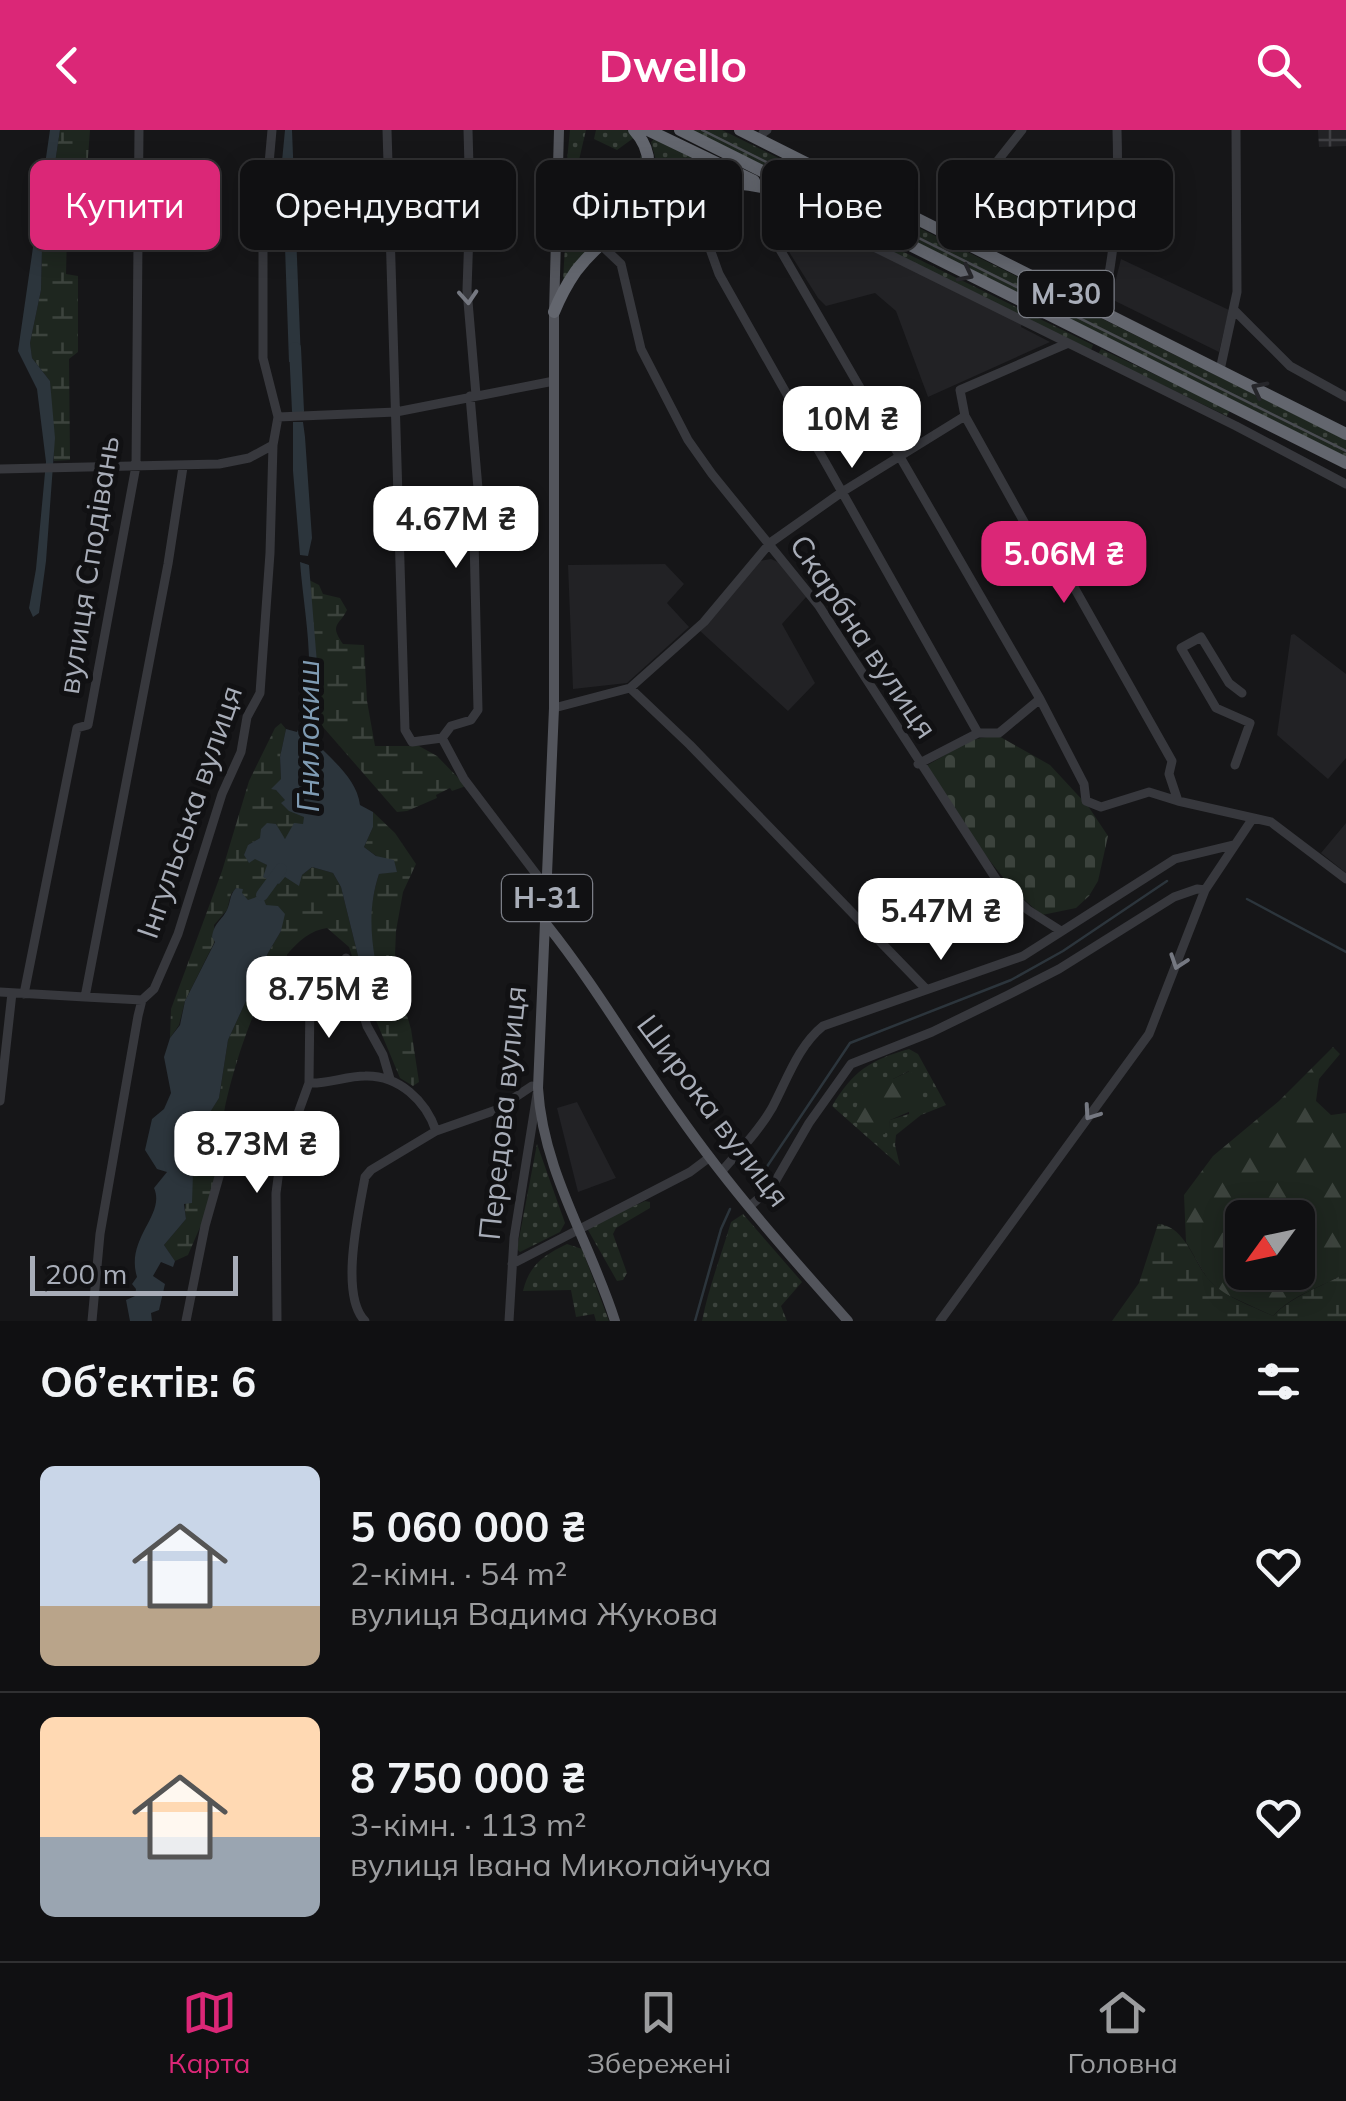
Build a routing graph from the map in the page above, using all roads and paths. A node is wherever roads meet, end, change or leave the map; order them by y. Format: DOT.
graph roads {
  1 [pos="140,130"];
  2 [pos="272,130"];
  3 [pos="387,130"];
  4 [pos="468,130"];
  5 [pos="559,130"];
  6 [pos="634,130"];
  7 [pos="648,130"];
  8 [pos="680,130"];
  9 [pos="1022,130"];
  10 [pos="1117,130"];
  11 [pos="1236,130"];
  12 [pos="742,131"];
  13 [pos="764,131"];
  14 [pos="698,139"];
  15 [pos="787,154"];
  16 [pos="557,160"];
  17 [pos="649,160"];
  18 [pos="709,160"];
  19 [pos="722,160"];
  20 [pos="998,160"];
  21 [pos="762,172"];
  22 [pos="938,229"];
  23 [pos="555,250"];
  24 [pos="596,250"];
  25 [pos="606,250"];
  26 [pos="710,250"];
  27 [pos="781,250"];
  28 [pos="879,250"];
  29 [pos="918,250"];
  30 [pos="980,250"];
  31 [pos="1234,310"];
  32 [pos="554,312"];
  33 [pos="1102,312"];
  34 [pos="1066,344"];
  35 [pos="1220,370"];
  36 [pos="554,381"];
  37 [pos="473,395"];
  38 [pos="1346,396"];
  39 [pos="1244,411"];
  40 [pos="396,412"];
  41 [pos="965,416"];
  42 [pos="278,417"];
  43 [pos="1236,426"];
  44 [pos="1346,434"];
  45 [pos="272,445"];
  46 [pos="900,456"];
  47 [pos="1346,463"];
  48 [pos="136,466"];
  49 [pos="183,467"];
  50 [pos="0,469"];
  51 [pos="1346,484"];
  52 [pos="842,492"];
  53 [pos="770,544"];
  54 [pos="630,688"];
  55 [pos="1242,693"];
  56 [pos="1040,699"];
  57 [pos="554,708"];
  58 [pos="978,733"];
  59 [pos="442,738"];
  60 [pos="918,764"];
  61 [pos="1235,766"];
  62 [pos="1178,801"];
  63 [pos="1252,818"];
  64 [pos="1233,845"];
  65 [pos="1346,878"];
  66 [pos="547,888"];
  67 [pos="1205,890"];
  68 [pos="547,924"];
  69 [pos="1061,932"];
  70 [pos="346,958"];
  71 [pos="926,989"];
  72 [pos="0,992"];
  73 [pos="12,993"];
  74 [pos="24,994"];
  75 [pos="85,997"];
  76 [pos="310,998"];
  77 [pos="142,1000"];
  78 [pos="390,1079"];
  79 [pos="309,1083"];
  80 [pos="538,1088"];
  81 [pos="0,1101"];
  82 [pos="436,1131"];
  83 [pos="710,1156"];
  84 [pos="224,1159"];
  85 [pos="722,1172"];
  86 [pos="750,1206"];
  87 [pos="578,1230"];
  88 [pos="512,1264"];
  89 [pos="92,1321"];
  90 [pos="186,1321"];
  91 [pos="277,1321"];
  92 [pos="364,1321"];
  93 [pos="509,1321"];
  94 [pos="615,1321"];
  95 [pos="848,1321"];
  96 [pos="940,1321"];
  1 -- 48 [label="street, вулиця Сподівань"];
  2 -- 42 [label="street, Інгульська вулиця"];
  3 -- 40 [label="street"];
  4 -- 37 [label="street, one-way"];
  5 -- 16 [label="main road, Передова вулиця / Н-31"];
  6 -- 17 [label="highway"];
  7 -- 18 [label="highway"];
  8 -- 14 [label="highway, М-30"];
  9 -- 20 [label="street"];
  10 -- 33 [label="street"];
  11 -- 31 [label="street"];
  12 -- 15 [label="highway, М-30"];
  13 -- 15 [label="highway"];
  14 -- 19 [label="highway"];
  14 -- 21 [label="highway, М-30"];
  15 -- 22 [label="highway, М-30"];
  23 -- 32 [label="main road, Передова вулиця / Н-31"];
  24 -- 32 [label="highway"];
  25 -- 53 [label="street, Скарбна вулиця"];
  26 -- 52 [label="street"];
  27 -- 46 [label="street"];
  28 -- 34 [label="street"];
  29 -- 39 [label="highway, М-30, one-way"];
  30 -- 33 [label="highway, М-30"];
  31 -- 35 [label="street"];
  31 -- 38 [label="street"];
  32 -- 36 [label="main road, Передова вулиця / Н-31"];
  33 -- 35 [label="highway, М-30"];
  34 -- 41 [label="street"];
  34 -- 43 [label="street"];
  44 -- 35 [label="highway, М-30, one-way"];
  36 -- 37 [label="street"];
  36 -- 57 [label="main road, Передова вулиця / Н-31"];
  37 -- 40 [label="street"];
  37 -- 59 [label="street"];
  39 -- 43 [label="street"];
  39 -- 47 [label="highway, М-30"];
  40 -- 42 [label="street"];
  40 -- 59 [label="street"];
  41 -- 46 [label="street"];
  41 -- 62 [label="street"];
  42 -- 45 [label="street, Інгульська вулиця"];
  43 -- 51 [label="street"];
  45 -- 49 [label="street"];
  45 -- 77 [label="street, Інгульська вулиця"];
  46 -- 52 [label="street"];
  46 -- 56 [label="street"];
  48 -- 49 [label="street"];
  48 -- 50 [label="street"];
  48 -- 74 [label="street, вулиця Сподівань"];
  49 -- 75 [label="street"];
  52 -- 53 [label="street"];
  52 -- 58 [label="street"];
  53 -- 54 [label="street"];
  53 -- 60 [label="street, Скарбна вулиця"];
  54 -- 57 [label="street"];
  54 -- 71 [label="street"];
  55 -- 61 [label="street"];
  56 -- 58 [label="street"];
  56 -- 62 [label="street"];
  57 -- 66 [label="main road, Передова вулиця / Н-31"];
  58 -- 60 [label="street"];
  59 -- 66 [label="street"];
  60 -- 69 [label="street, Скарбна вулиця"];
  62 -- 63 [label="street"];
  63 -- 64 [label="street"];
  63 -- 65 [label="street"];
  64 -- 67 [label="street"];
  64 -- 69 [label="street"];
  66 -- 68 [label="main road, Передова вулиця / Н-31"];
  67 -- 86 [label="street"];
  67 -- 96 [label="street, one-way"];
  68 -- 80 [label="main road, Передова вулиця / Н-31"];
  68 -- 83 [label="main road, Широка вулиця"];
  69 -- 71 [label="street"];
  70 -- 78 [label="street"];
  71 -- 85 [label="street"];
  72 -- 73 [label="street"];
  73 -- 74 [label="street"];
  73 -- 81 [label="street"];
  74 -- 75 [label="street"];
  75 -- 77 [label="street"];
  76 -- 79 [label="street"];
  77 -- 89 [label="street, Інгульська вулиця"];
  78 -- 79 [label="street"];
  78 -- 82 [label="street"];
  79 -- 91 [label="street"];
  80 -- 82 [label="street"];
  80 -- 87 [label="main road, Н-31"];
  80 -- 88 [label="street, Передова вулиця"];
  82 -- 92 [label="street"];
  83 -- 85 [label="main road, Широка вулиця"];
  83 -- 87 [label="street"];
  84 -- 90 [label="street"];
  85 -- 86 [label="main road, Широка вулиця"];
  86 -- 95 [label="main road, Широка вулиця"];
  87 -- 88 [label="street"];
  87 -- 94 [label="main road, Н-31"];
  88 -- 93 [label="street, Передова вулиця"];
}
